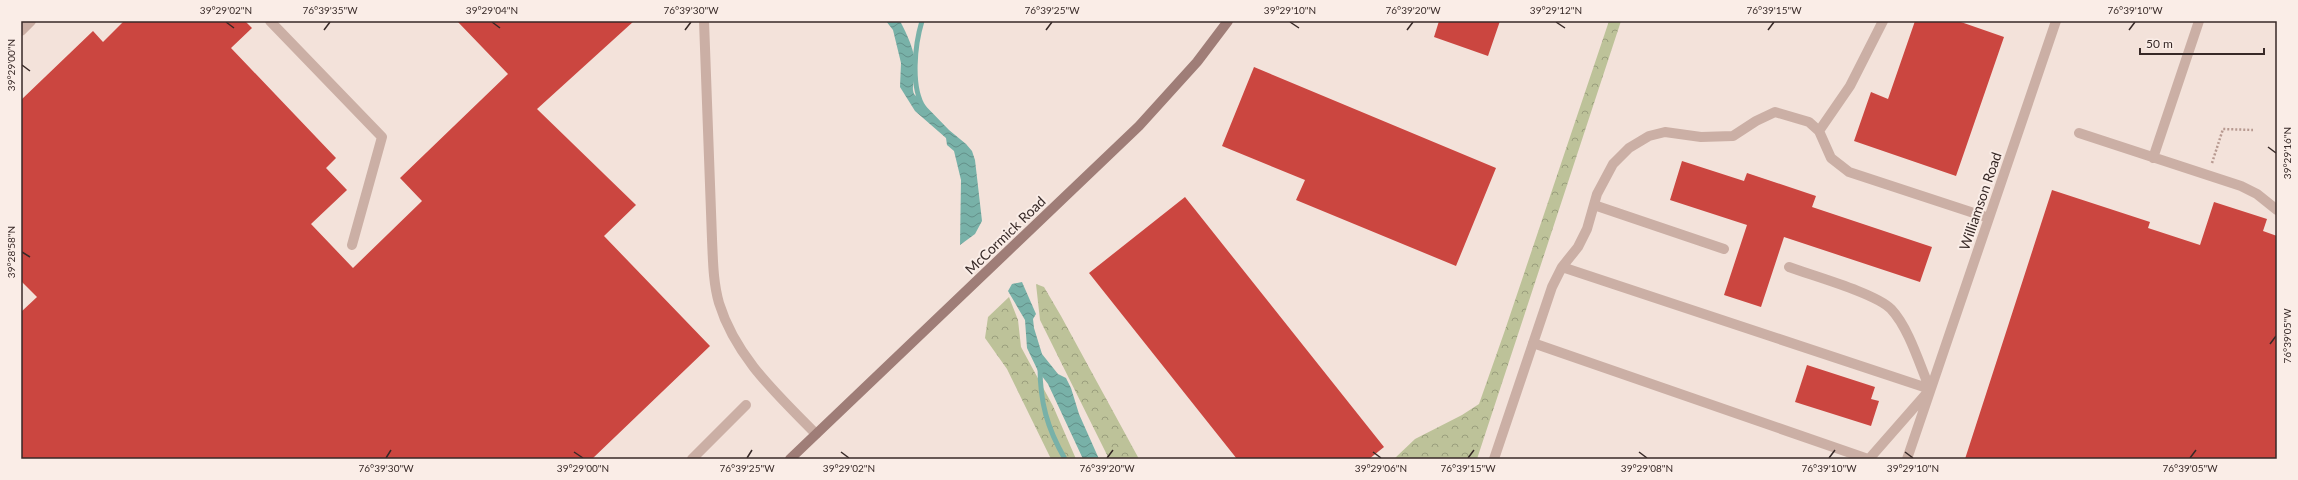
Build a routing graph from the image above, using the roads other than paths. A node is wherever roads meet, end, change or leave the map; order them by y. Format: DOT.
graph roads {
  1 [pos="32,21"];
  2 [pos="270,21"];
  3 [pos="704,21"];
  4 [pos="1228,21"];
  5 [pos="1883,21"];
  6 [pos="2056,21"];
  7 [pos="2199,21"];
  8 [pos="21,31"];
  9 [pos="1820,131"];
  10 [pos="2079,134"];
  11 [pos="2153,158"];
  12 [pos="1594,205"];
  13 [pos="2277,210"];
  14 [pos="1989,218"];
  15 [pos="352,245"];
  16 [pos="1724,249"];
  17 [pos="1562,267"];
  18 [pos="1789,267"];
  19 [pos="1533,343"];
  20 [pos="1930,389"];
  21 [pos="746,405"];
  22 [pos="816,434"];
  23 [pos="692,459"];
  24 [pos="790,459"];
  25 [pos="1494,459"];
  26 [pos="1869,459"];
  27 [pos="1906,459"];
  1 -- 8 [label="lane"];
  2 -- 15 [label="lane"];
  3 -- 22 [label="lane"];
  4 -- 22 [label="main road, McCormick Road"];
  5 -- 9 [label="lane"];
  6 -- 14 [label="lane, Williamson Road"];
  7 -- 11 [label="lane"];
  9 -- 12 [label="lane"];
  9 -- 14 [label="lane"];
  10 -- 11 [label="lane"];
  11 -- 13 [label="lane"];
  12 -- 16 [label="lane"];
  12 -- 17 [label="lane"];
  14 -- 20 [label="lane, Williamson Road"];
  17 -- 19 [label="lane"];
  17 -- 20 [label="lane"];
  18 -- 20 [label="lane"];
  19 -- 25 [label="lane"];
  19 -- 26 [label="lane"];
  20 -- 26 [label="lane"];
  20 -- 27 [label="lane, Williamson Road"];
  21 -- 23 [label="lane"];
  22 -- 24 [label="main road, McCormick Road"];
}
